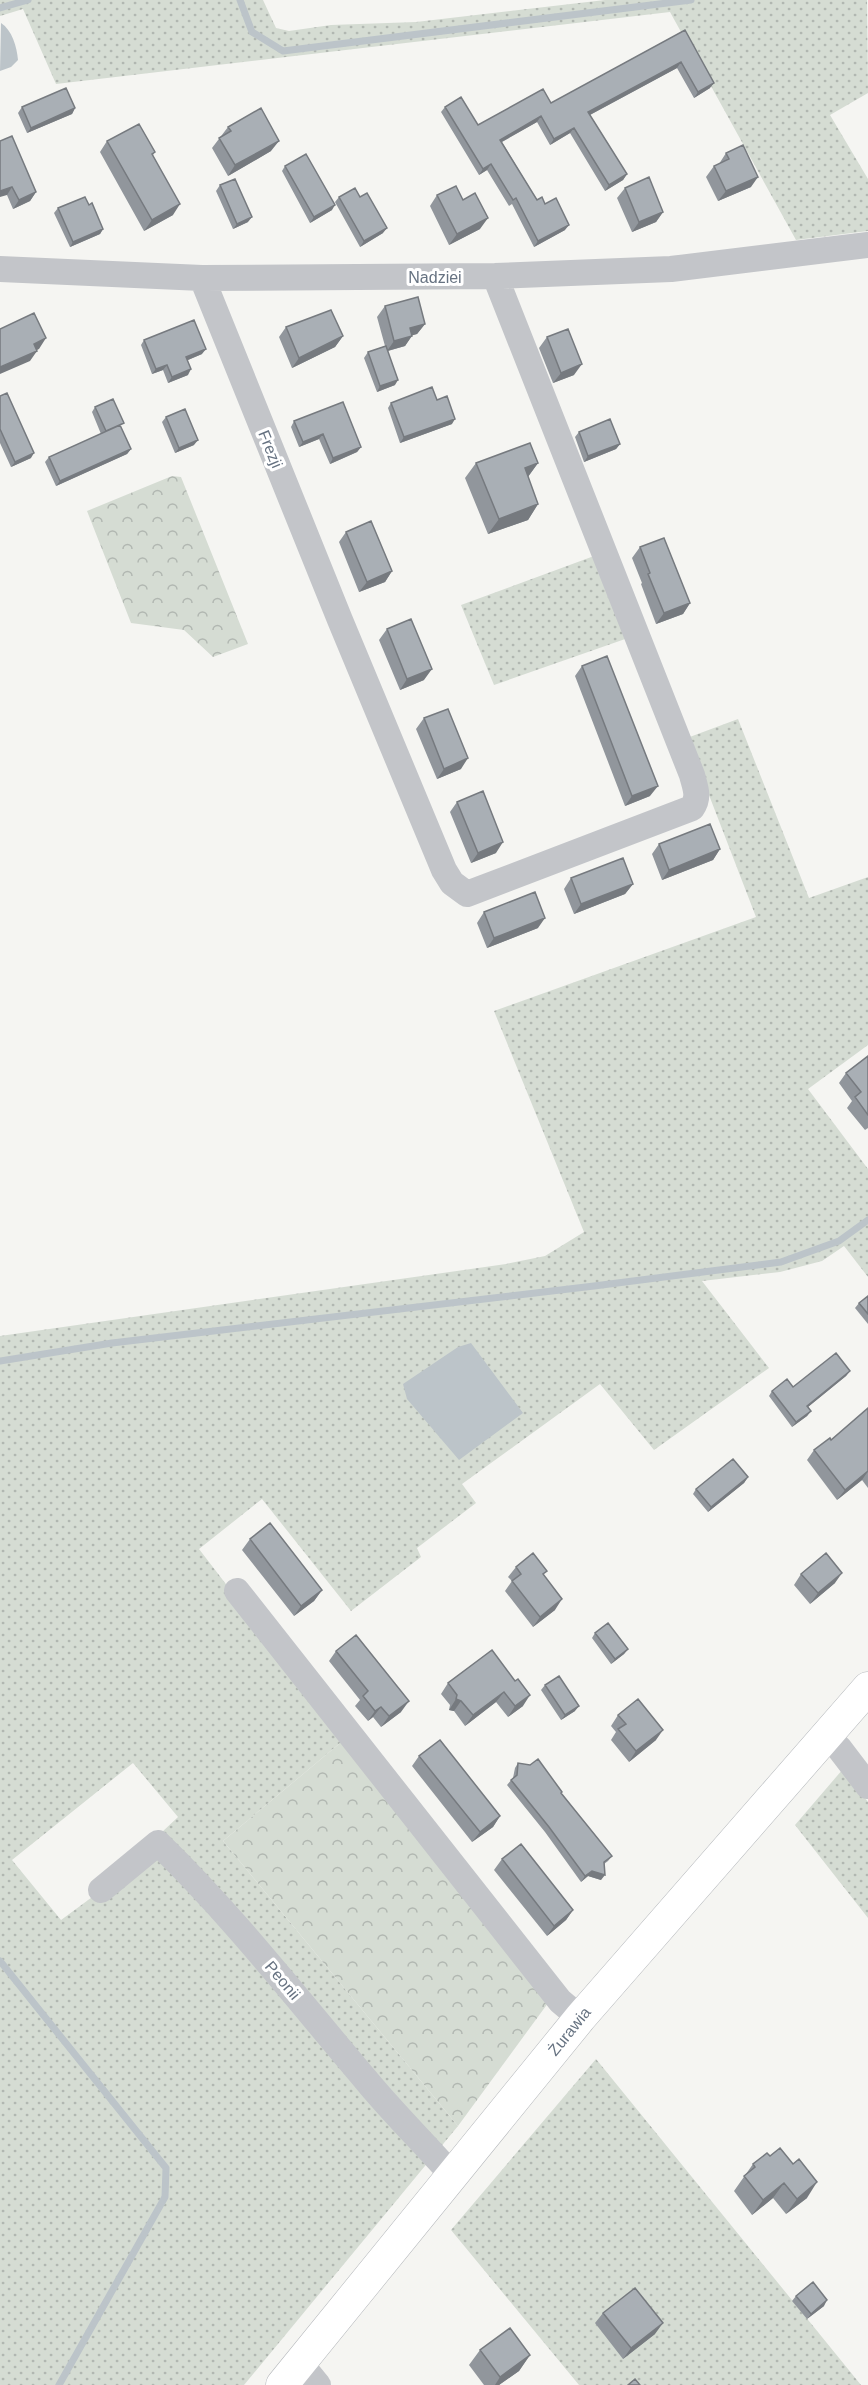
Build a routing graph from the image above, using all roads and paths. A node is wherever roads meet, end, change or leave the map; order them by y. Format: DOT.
graph roads {
  1 [pos="868,245"];
  2 [pos="0,269"];
  3 [pos="495,276"];
  4 [pos="202,278"];
  5 [pos="237,1591"];
  6 [pos="868,1688"];
  7 [pos="825,1735"];
  8 [pos="868,1786"];
  9 [pos="101,1890"];
  10 [pos="580,2018"];
  11 [pos="452,2175"];
  12 [pos="300,2378"];
  1 -- 3 [label="street, Nadziei"];
  2 -- 4 [label="street, Nadziei"];
  3 -- 4 [label="street, Nadziei"];
  3 -- 4 [label="street, Frezji"];
  5 -- 10 [label="street"];
  6 -- 7 [label="main road, Żurawia"];
  7 -- 8 [label="street"];
  7 -- 10 [label="main road, Żurawia"];
  9 -- 11 [label="street, Peonii"];
  10 -- 11 [label="main road, Żurawia"];
  11 -- 12 [label="main road, Żurawia"];
}
